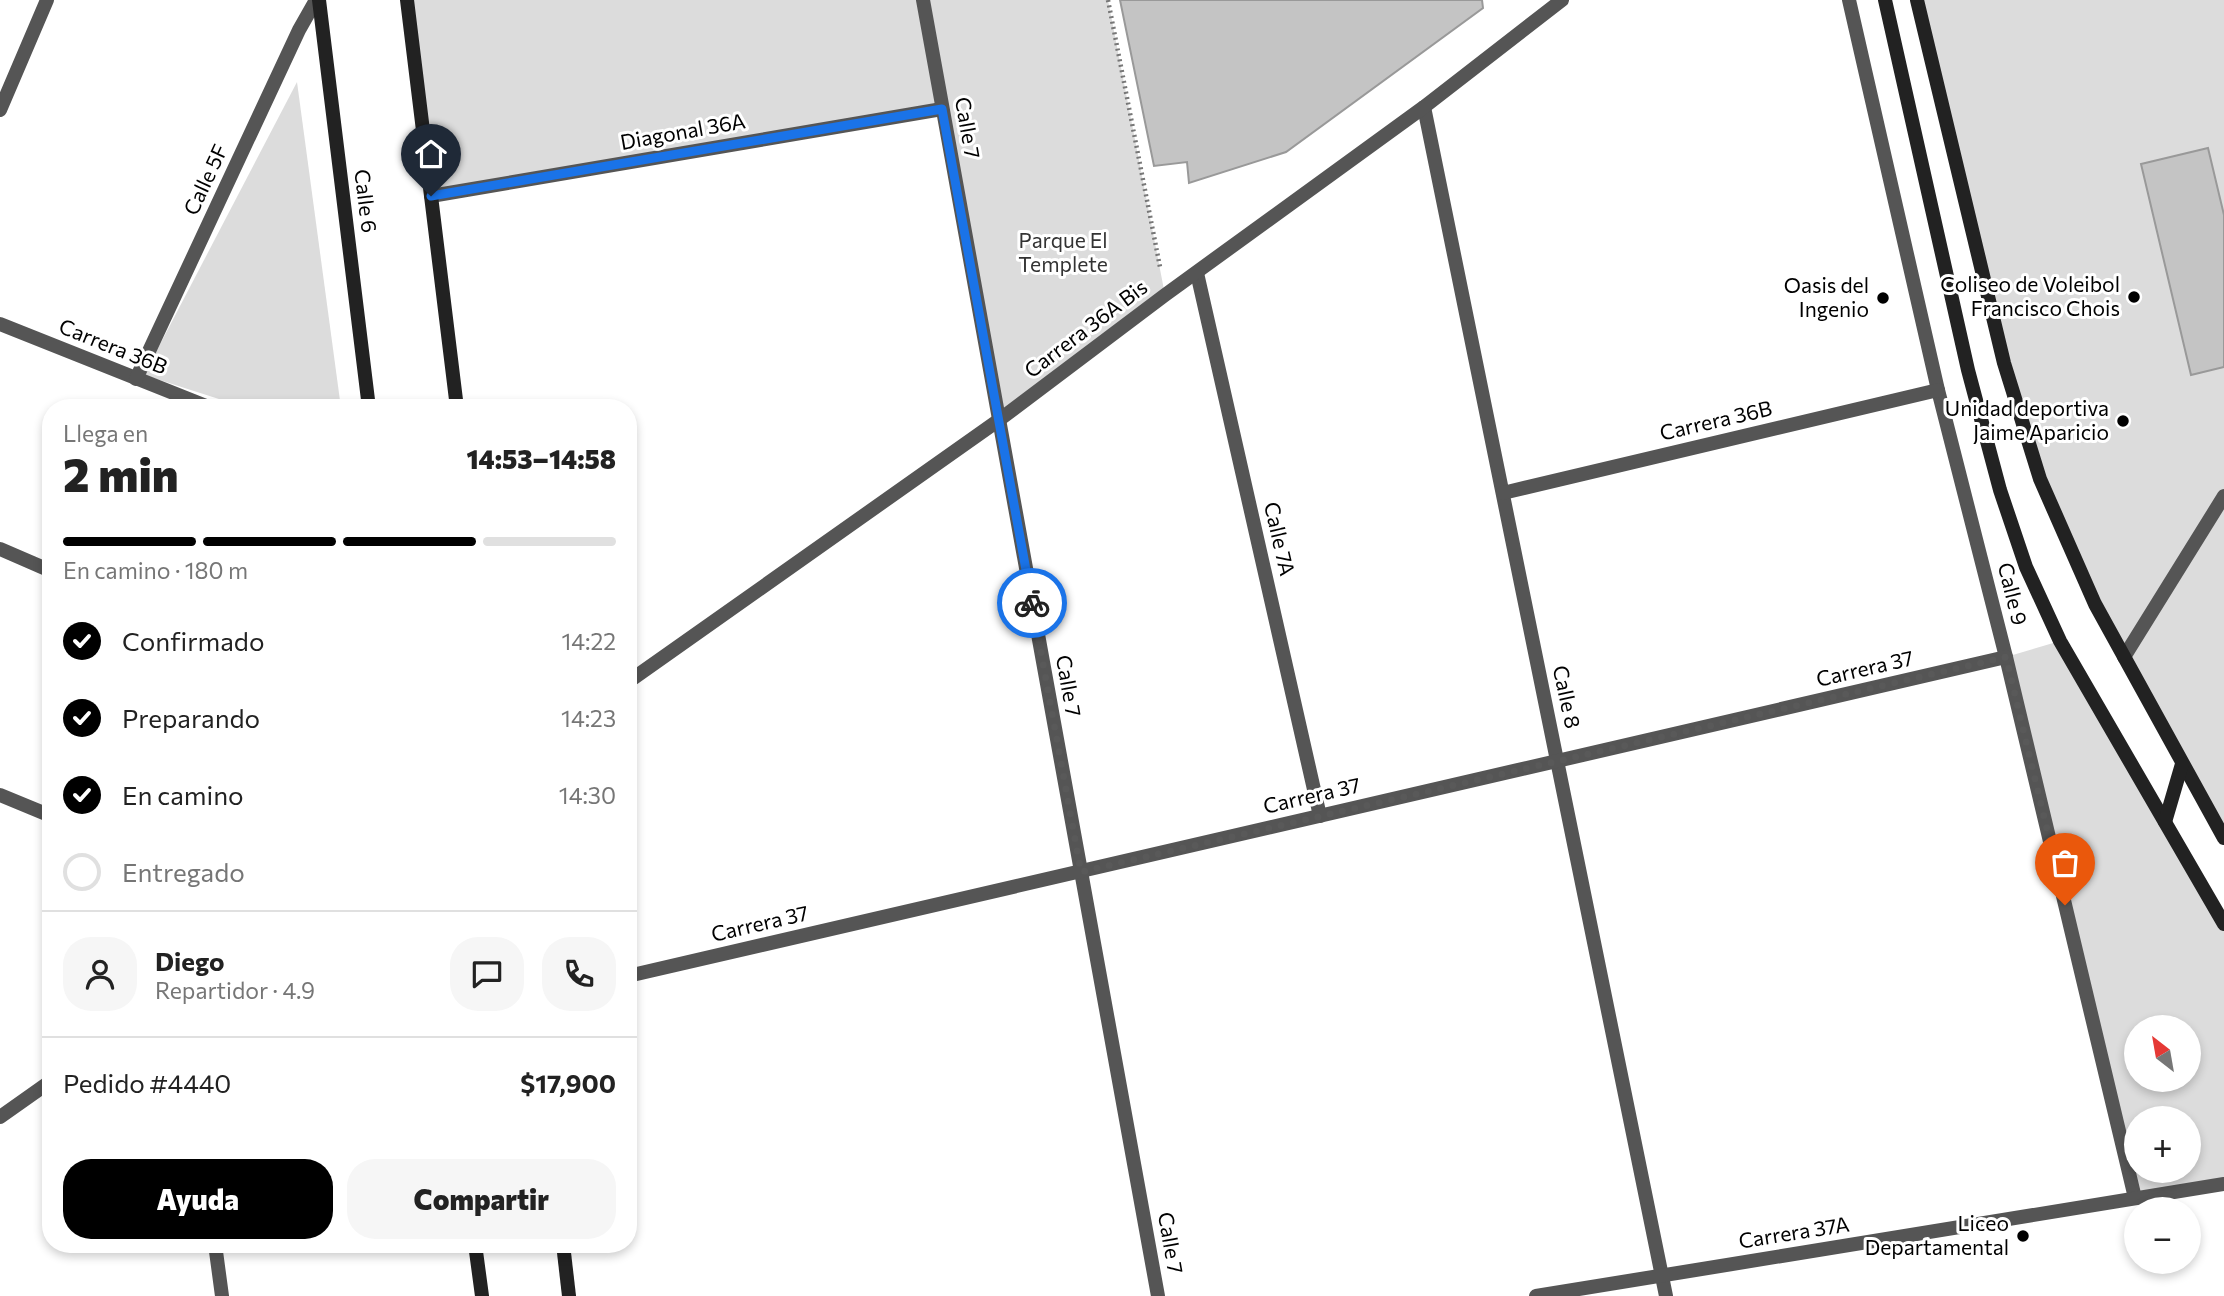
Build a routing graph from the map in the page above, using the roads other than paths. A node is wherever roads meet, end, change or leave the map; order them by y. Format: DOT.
graph roads {
  1 [pos="47,0"];
  2 [pos="317,0"];
  3 [pos="407,0"];
  4 [pos="923,0"];
  5 [pos="1562,0"];
  6 [pos="1849,0"];
  7 [pos="1885,0"];
  8 [pos="1917,0"];
  9 [pos="1424,107"];
  10 [pos="942,109"];
  11 [pos="0,110"];
  12 [pos="431,196"];
  13 [pos="1196,273"];
  14 [pos="0,324"];
  15 [pos="136,379"];
  16 [pos="1938,390"];
  17 [pos="188,399"];
  18 [pos="368,399"];
  19 [pos="456,399"];
  20 [pos="999,420"];
  21 [pos="1503,493"];
  22 [pos="2224,496"];
  23 [pos="0,549"];
  24 [pos="42,567"];
  25 [pos="2006,657"];
  26 [pos="2124,657"];
  27 [pos="637,676"];
  28 [pos="1558,761"];
  29 [pos="2182,764"];
  30 [pos="0,795"];
  31 [pos="42,812"];
  32 [pos="1320,816"];
  33 [pos="2165,821"];
  34 [pos="2224,838"];
  35 [pos="1081,872"];
  36 [pos="2224,924"];
  37 [pos="637,974"];
  38 [pos="42,1087"];
  39 [pos="0,1117"];
  40 [pos="2224,1184"];
  41 [pos="2135,1197"];
  42 [pos="2141,1197"];
  43 [pos="2124,1200"];
  44 [pos="216,1253"];
  45 [pos="476,1253"];
  46 [pos="564,1253"];
  47 [pos="1662,1276"];
  48 [pos="222,1296"];
  49 [pos="482,1296"];
  50 [pos="569,1296"];
  51 [pos="1158,1296"];
  52 [pos="1536,1296"];
  53 [pos="1666,1296"];
  1 -- 11 [label="street"];
  2 -- 15 [label="street, Calle 5F"];
  2 -- 18 [label="main road, Calle 6"];
  3 -- 12 [label="main road"];
  4 -- 10 [label="street, Calle 7"];
  5 -- 9 [label="street, Carrera 36A Bis"];
  6 -- 16 [label="street, Calle 9"];
  7 -- 33 [label="main road, Calle 9"];
  8 -- 26 [label="main road"];
  9 -- 13 [label="street, Carrera 36A Bis"];
  9 -- 21 [label="street, Calle 8"];
  10 -- 12 [label="street, Diagonal 36A"];
  10 -- 20 [label="street, Calle 7"];
  12 -- 19 [label="main road"];
  13 -- 20 [label="street, Carrera 36A Bis"];
  13 -- 32 [label="street, Calle 7A"];
  14 -- 15 [label="street, Carrera 36B"];
  15 -- 17 [label="street, Carrera 36B"];
  16 -- 21 [label="street, Carrera 36B"];
  16 -- 25 [label="street, Calle 9"];
  20 -- 27 [label="street, Carrera 36A Bis"];
  20 -- 35 [label="street, Calle 7"];
  21 -- 28 [label="street, Calle 8"];
  22 -- 26 [label="street"];
  23 -- 24 [label="street"];
  25 -- 28 [label="street, Carrera 37"];
  25 -- 41 [label="street, Calle 9"];
  26 -- 29 [label="main road"];
  28 -- 32 [label="street, Carrera 37"];
  28 -- 47 [label="street, Calle 8"];
  29 -- 33 [label="main road"];
  29 -- 34 [label="main road"];
  30 -- 31 [label="street"];
  32 -- 35 [label="street, Carrera 37"];
  33 -- 36 [label="main road, Calle 9"];
  35 -- 37 [label="street, Carrera 37"];
  35 -- 51 [label="street, Calle 7"];
  38 -- 39 [label="street"];
  40 -- 42 [label="street, Carrera 37A"];
  43 -- 47 [label="street, Carrera 37A"];
  44 -- 48 [label="street"];
  45 -- 49 [label="main road"];
  46 -- 50 [label="main road"];
  47 -- 52 [label="street, Carrera 37A"];
  47 -- 53 [label="street, Calle 8"];
}
